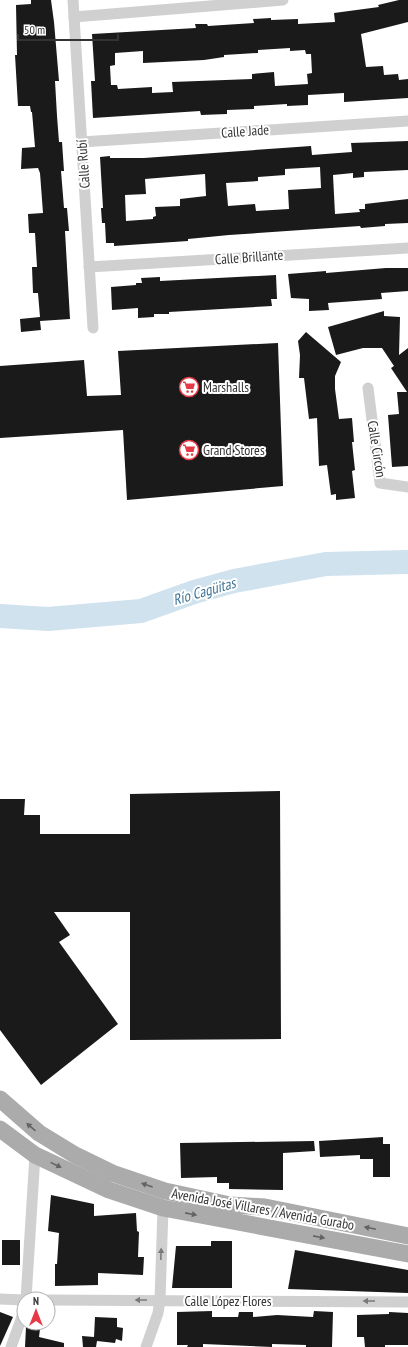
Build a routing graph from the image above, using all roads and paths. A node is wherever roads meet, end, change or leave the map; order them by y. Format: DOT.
graph roads {
  1 [pos="73,0"];
  2 [pos="283,0"];
  3 [pos="74,17"];
  4 [pos="408,121"];
  5 [pos="81,142"];
  6 [pos="408,248"];
  7 [pos="89,267"];
  8 [pos="93,328"];
  9 [pos="368,388"];
  10 [pos="408,487"];
  11 [pos="0,1099"];
  12 [pos="0,1129"];
  13 [pos="34,1155"];
  14 [pos="163,1208"];
  15 [pos="408,1236"];
  16 [pos="408,1254"];
  17 [pos="26,1291"];
  18 [pos="0,1300"];
  19 [pos="16,1300"];
  20 [pos="56,1300"];
  21 [pos="160,1300"];
  22 [pos="408,1302"];
  23 [pos="17,1331"];
  24 [pos="11,1347"];
  25 [pos="146,1347"];
  1 -- 3 [label="street, Calle Rubí"];
  2 -- 3 [label="street"];
  3 -- 5 [label="street, Calle Rubí"];
  4 -- 5 [label="street, Calle Jade"];
  5 -- 7 [label="street, Calle Rubí"];
  6 -- 7 [label="street, Calle Brillante"];
  7 -- 8 [label="street, Calle Rubí"];
  9 -- 10 [label="street, Calle Circón"];
  15 -- 11 [label="main road, Avenida José Villares / Avenida Gurabo, one-way"];
  12 -- 13 [label="main road, Avenida José Villares / Avenida Gurabo"];
  13 -- 14 [label="main road, Avenida José Villares / Avenida Gurabo, one-way"];
  13 -- 17 [label="street"];
  14 -- 16 [label="main road, Avenida José Villares / Avenida Gurabo, one-way"];
  21 -- 14 [label="street, one-way"];
  18 -- 19 [label="street"];
  21 -- 20 [label="street, Calle López Flores, one-way"];
  22 -- 21 [label="street, Calle López Flores, one-way"];
  21 -- 25 [label="street"];
  23 -- 24 [label="street"];
}
